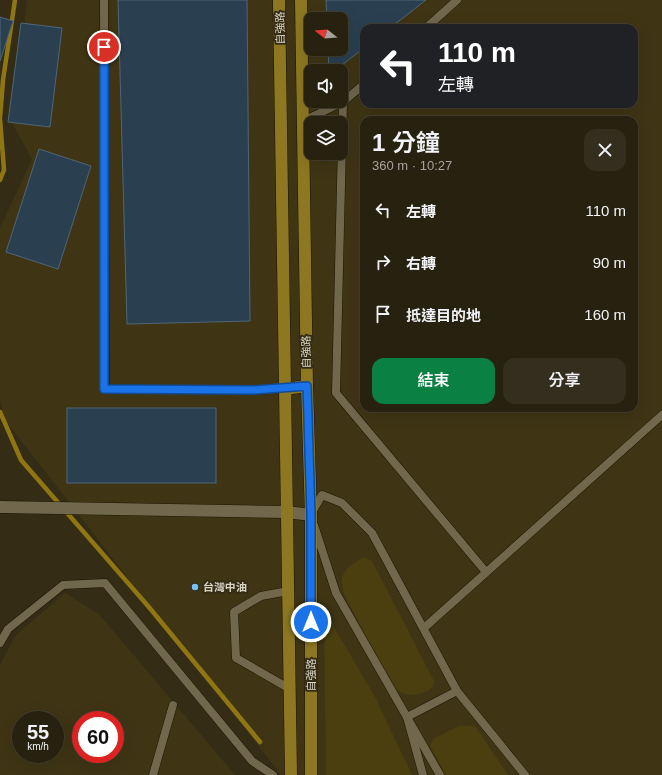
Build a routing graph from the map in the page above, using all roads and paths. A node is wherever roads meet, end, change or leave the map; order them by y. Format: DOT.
graph roads {
  1 [pos="104,0"];
  2 [pos="279,0"];
  3 [pos="301,0"];
  4 [pos="457,0"];
  5 [pos="430,24"];
  6 [pos="360,88"];
  7 [pos="348,98"];
  8 [pos="331,108"];
  9 [pos="344,108"];
  10 [pos="303,121"];
  11 [pos="281,124"];
  12 [pos="307,386"];
  13 [pos="284,389"];
  14 [pos="660,420"];
  15 [pos="0,508"];
  16 [pos="286,512"];
  17 [pos="311,515"];
  18 [pos="486,572"];
  19 [pos="288,591"];
  20 [pos="424,628"];
  21 [pos="0,643"];
  22 [pos="290,689"];
  23 [pos="457,690"];
  24 [pos="173,705"];
  25 [pos="407,717"];
  26 [pos="152,775"];
  27 [pos="272,775"];
  28 [pos="291,775"];
  29 [pos="312,775"];
  30 [pos="422,775"];
  31 [pos="440,775"];
  32 [pos="525,775"];
  1 -- 13 [label="lane"];
  2 -- 11 [label="main road, 自強路"];
  3 -- 10 [label="main road, 自強路"];
  4 -- 5 [label="lane"];
  6 -- 7 [label="lane"];
  8 -- 10 [label="lane"];
  9 -- 18 [label="lane"];
  10 -- 11 [label="main road"];
  10 -- 12 [label="main road, 自強路"];
  11 -- 13 [label="main road, 自強路"];
  12 -- 13 [label="main road"];
  12 -- 17 [label="main road, 自強路"];
  13 -- 16 [label="main road, 自強路"];
  14 -- 18 [label="lane"];
  15 -- 16 [label="street"];
  16 -- 17 [label="street"];
  16 -- 19 [label="main road, 自強路"];
  17 -- 20 [label="lane"];
  17 -- 25 [label="lane"];
  17 -- 29 [label="main road, 自強路"];
  18 -- 20 [label="lane"];
  19 -- 22 [label="main road, 自強路"];
  19 -- 22 [label="lane"];
  20 -- 23 [label="lane"];
  21 -- 27 [label="lane"];
  22 -- 28 [label="main road, 自強路"];
  23 -- 25 [label="lane"];
  23 -- 32 [label="lane"];
  24 -- 26 [label="lane"];
  25 -- 30 [label="lane"];
  25 -- 31 [label="lane"];
}
